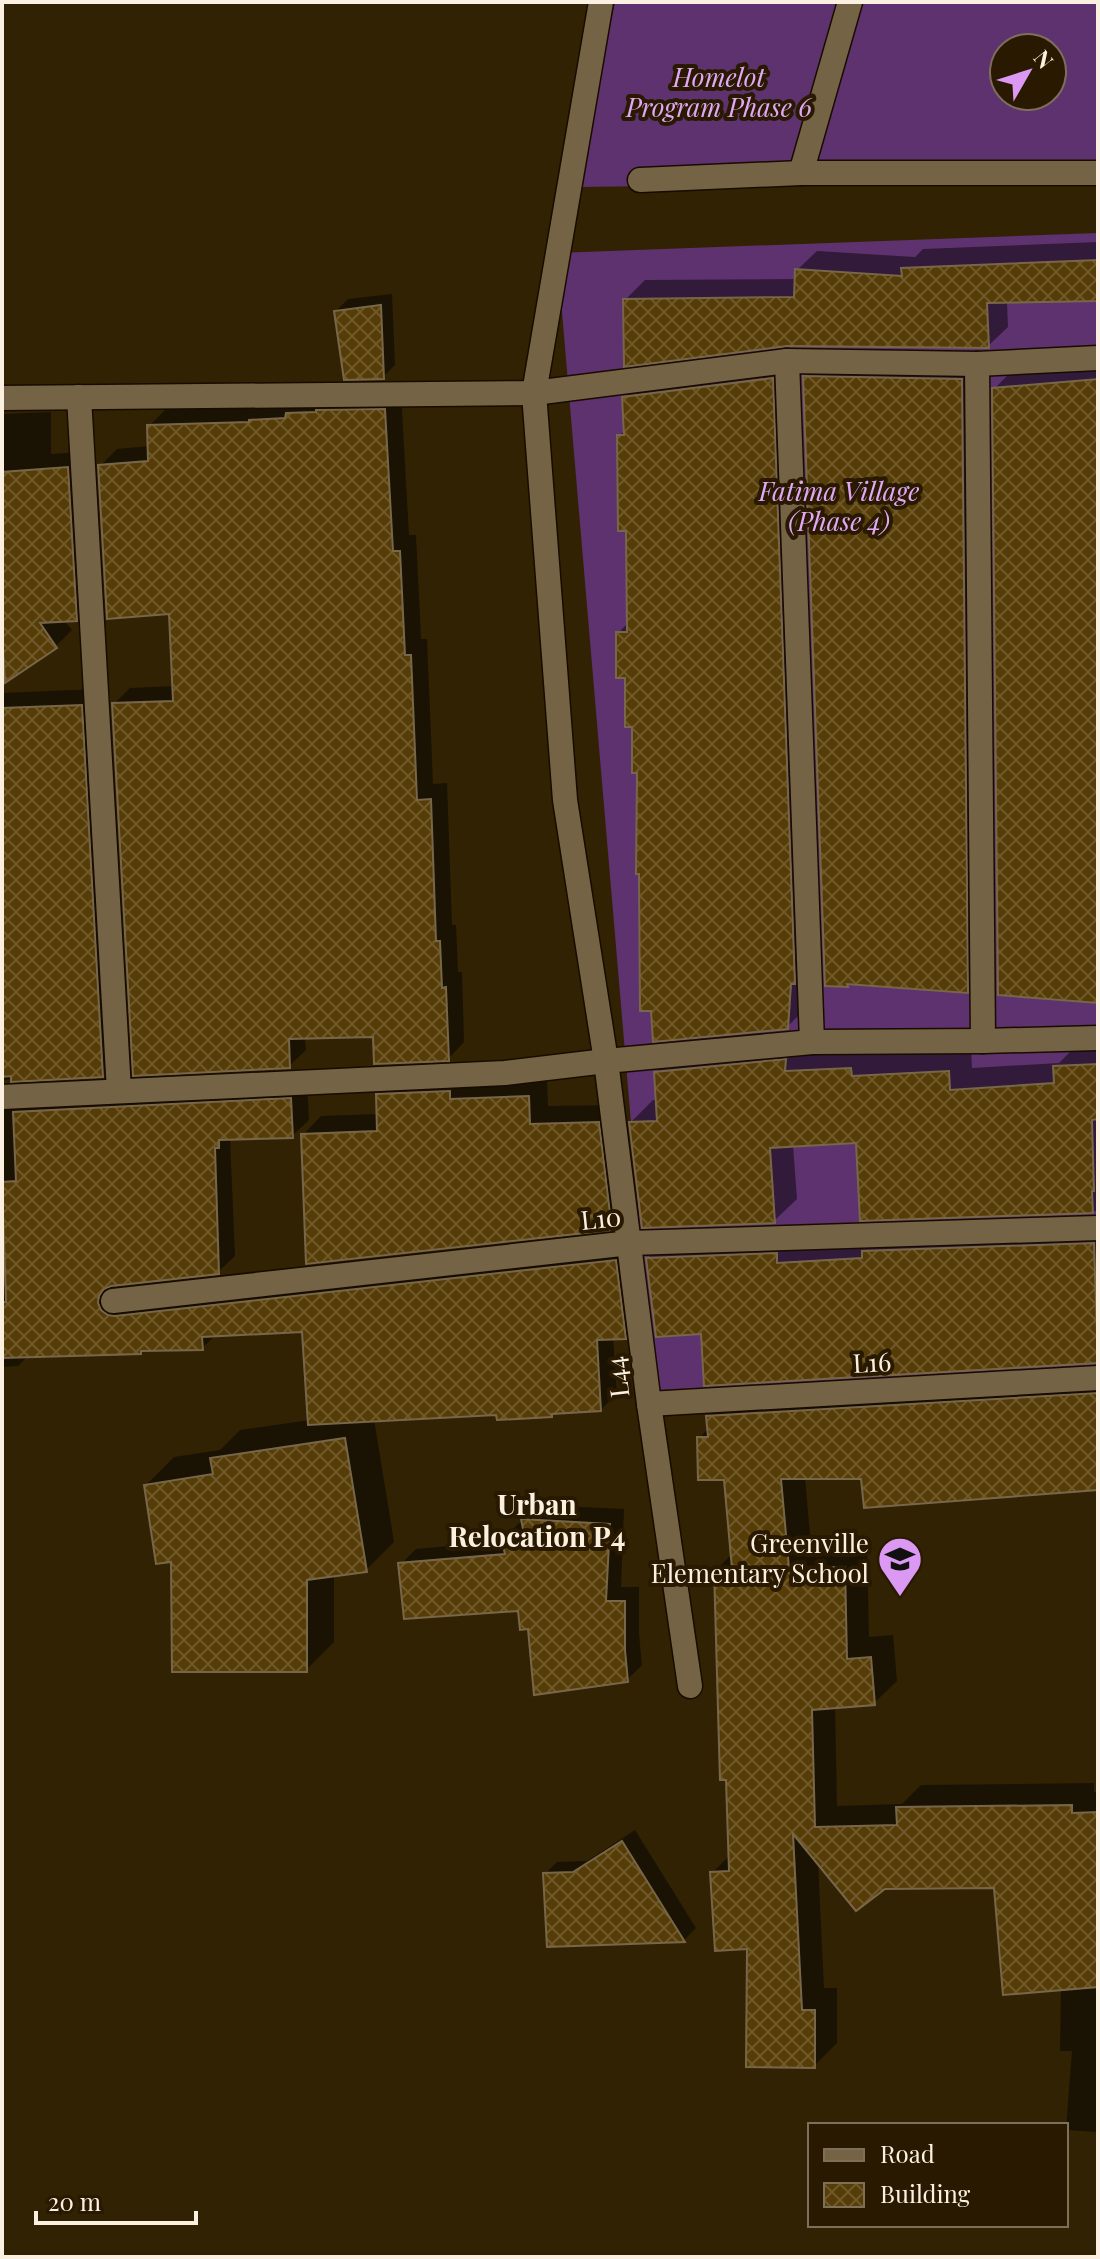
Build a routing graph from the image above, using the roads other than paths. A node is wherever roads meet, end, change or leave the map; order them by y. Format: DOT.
graph roads {
  1 [pos="601,2"];
  2 [pos="850,2"];
  3 [pos="801,173"];
  4 [pos="1098,173"];
  5 [pos="640,180"];
  6 [pos="1098,358"];
  7 [pos="787,361"];
  8 [pos="977,364"];
  9 [pos="534,393"];
  10 [pos="79,397"];
  11 [pos="2,398"];
  12 [pos="1098,1038"];
  13 [pos="983,1041"];
  14 [pos="812,1042"];
  15 [pos="606,1061"];
  16 [pos="119,1091"];
  17 [pos="2,1097"];
  18 [pos="1098,1228"];
  19 [pos="630,1243"];
  20 [pos="113,1301"];
  21 [pos="1098,1378"];
  22 [pos="649,1404"];
  23 [pos="690,1686"];
  1 -- 9 [label="street, L44"];
  2 -- 3 [label="street"];
  3 -- 4 [label="street"];
  3 -- 5 [label="street"];
  6 -- 8 [label="street"];
  7 -- 8 [label="street"];
  7 -- 9 [label="street"];
  7 -- 14 [label="street"];
  8 -- 13 [label="street"];
  9 -- 10 [label="street"];
  9 -- 15 [label="street, L44"];
  10 -- 11 [label="street"];
  10 -- 16 [label="street"];
  12 -- 13 [label="street"];
  13 -- 14 [label="street"];
  14 -- 15 [label="street"];
  15 -- 16 [label="street"];
  15 -- 19 [label="street, L44"];
  16 -- 17 [label="street"];
  18 -- 19 [label="street, L10"];
  19 -- 20 [label="street, L10"];
  19 -- 22 [label="street, L44"];
  21 -- 22 [label="street, L16"];
  22 -- 23 [label="street, L44"];
}
